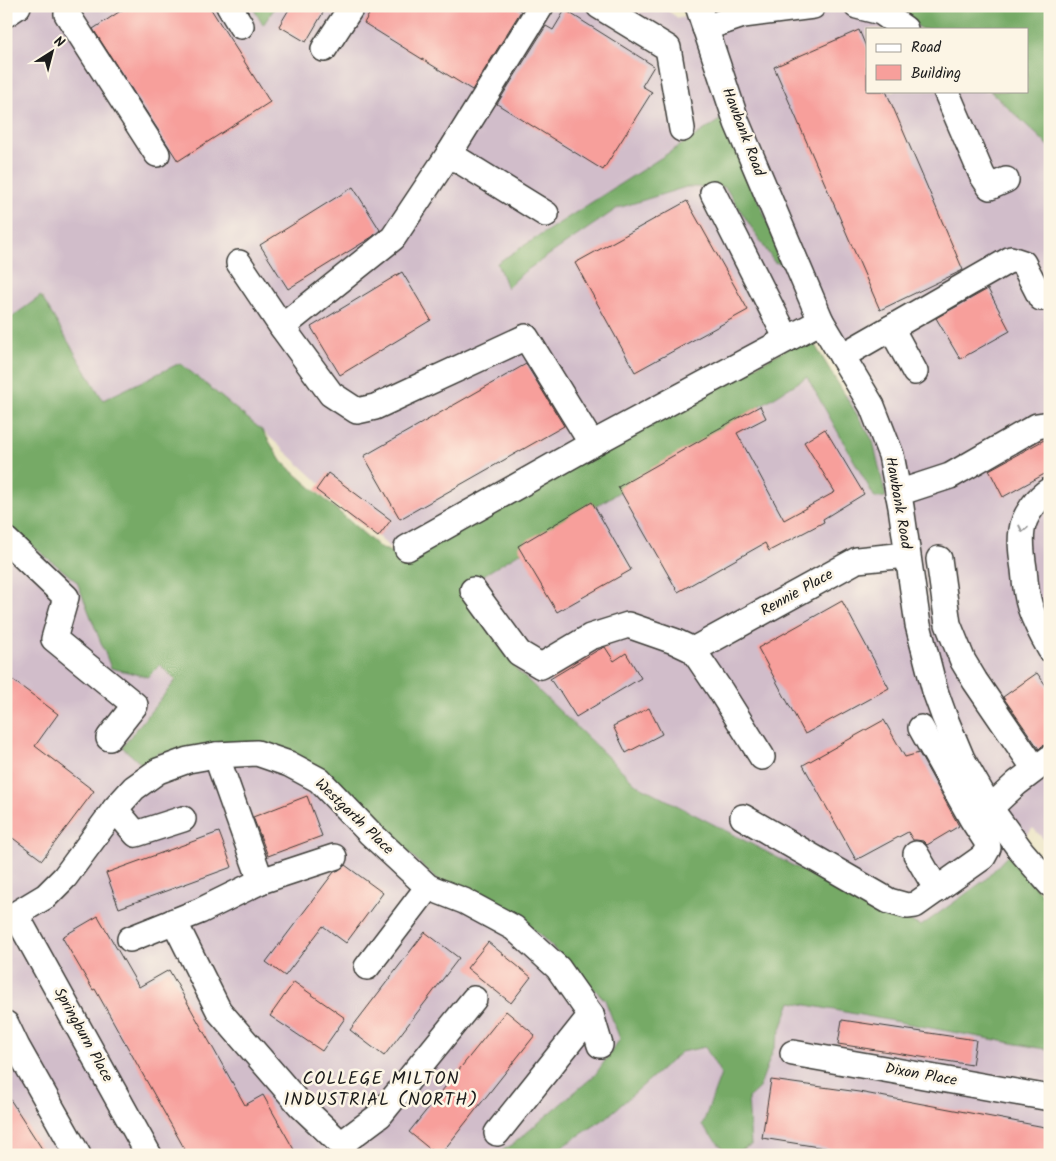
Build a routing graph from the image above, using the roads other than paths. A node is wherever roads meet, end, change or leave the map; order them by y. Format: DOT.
graph roads {
  1 [pos="18,6"];
  2 [pos="70,6"];
  3 [pos="352,6"];
  4 [pos="541,6"];
  5 [pos="599,6"];
  6 [pos="813,6"];
  7 [pos="857,6"];
  8 [pos="6,14"];
  9 [pos="704,25"];
  10 [pos="904,28"];
  11 [pos="324,48"];
  12 [pos="668,48"];
  13 [pos="946,92"];
  14 [pos="682,129"];
  15 [pos="158,154"];
  16 [pos="449,154"];
  17 [pos="1006,180"];
  18 [pos="712,193"];
  19 [pos="546,214"];
  20 [pos="239,263"];
  21 [pos="1041,298"];
  22 [pos="821,321"];
  23 [pos="282,327"];
  24 [pos="891,328"];
  25 [pos="787,338"];
  26 [pos="842,356"];
  27 [pos="915,372"];
  28 [pos="1050,424"];
  29 [pos="592,444"];
  30 [pos="1050,490"];
  31 [pos="898,493"];
  32 [pos="6,540"];
  33 [pos="407,548"];
  34 [pos="907,555"];
  35 [pos="940,559"];
  36 [pos="473,590"];
  37 [pos="1050,649"];
  38 [pos="693,650"];
  39 [pos="944,716"];
  40 [pos="109,738"];
  41 [pos="216,755"];
  42 [pos="762,757"];
  43 [pos="1042,764"];
  44 [pos="990,808"];
  45 [pos="115,809"];
  46 [pos="743,817"];
  47 [pos="183,819"];
  48 [pos="916,854"];
  49 [pos="334,857"];
  50 [pos="261,881"];
  51 [pos="1050,884"];
  52 [pos="428,887"];
  53 [pos="936,890"];
  54 [pos="11,918"];
  55 [pos="174,921"];
  56 [pos="130,939"];
  57 [pos="367,967"];
  58 [pos="474,999"];
  59 [pos="591,1015"];
  60 [pos="6,1024"];
  61 [pos="600,1045"];
  62 [pos="793,1053"];
  63 [pos="1050,1098"];
  64 [pos="497,1133"];
  65 [pos="343,1150"];
  66 [pos="78,1155"];
  67 [pos="149,1155"];
  1 -- 8 [label="street"];
  2 -- 15 [label="street"];
  3 -- 11 [label="street"];
  4 -- 16 [label="street"];
  5 -- 12 [label="street"];
  6 -- 9 [label="street"];
  7 -- 10 [label="street"];
  9 -- 12 [label="street"];
  9 -- 22 [label="street, Hawbank Road"];
  12 -- 14 [label="street"];
  13 -- 17 [label="street"];
  16 -- 19 [label="street"];
  16 -- 23 [label="street"];
  18 -- 25 [label="street"];
  20 -- 23 [label="street"];
  21 -- 24 [label="street"];
  22 -- 25 [label="street"];
  22 -- 26 [label="street, Hawbank Road"];
  23 -- 29 [label="street"];
  24 -- 26 [label="street"];
  24 -- 27 [label="street"];
  25 -- 29 [label="street"];
  26 -- 31 [label="street, Hawbank Road"];
  28 -- 31 [label="street"];
  29 -- 33 [label="street"];
  30 -- 37 [label="street, one-way"];
  31 -- 34 [label="street, Hawbank Road"];
  32 -- 40 [label="street"];
  34 -- 38 [label="street, Rennie Place"];
  34 -- 39 [label="street, Hawbank Road"];
  35 -- 43 [label="street"];
  36 -- 38 [label="street"];
  38 -- 42 [label="street"];
  39 -- 44 [label="street, Hawbank Road"];
  39 -- 53 [label="street"];
  41 -- 45 [label="street, Westgarth Place"];
  41 -- 50 [label="street"];
  41 -- 52 [label="street, Westgarth Place"];
  43 -- 44 [label="street"];
  44 -- 51 [label="street, Hawbank Road"];
  45 -- 47 [label="street"];
  45 -- 54 [label="street, Westgarth Place"];
  46 -- 53 [label="street"];
  48 -- 53 [label="street"];
  49 -- 50 [label="street"];
  50 -- 55 [label="street"];
  52 -- 57 [label="street"];
  52 -- 59 [label="street, Westgarth Place"];
  54 -- 67 [label="street, Springburn Place"];
  55 -- 56 [label="street"];
  55 -- 65 [label="street"];
  58 -- 65 [label="street"];
  59 -- 61 [label="street, Westgarth Place"];
  59 -- 64 [label="street"];
  60 -- 66 [label="street"];
  62 -- 63 [label="street, Dixon Place"];
}
